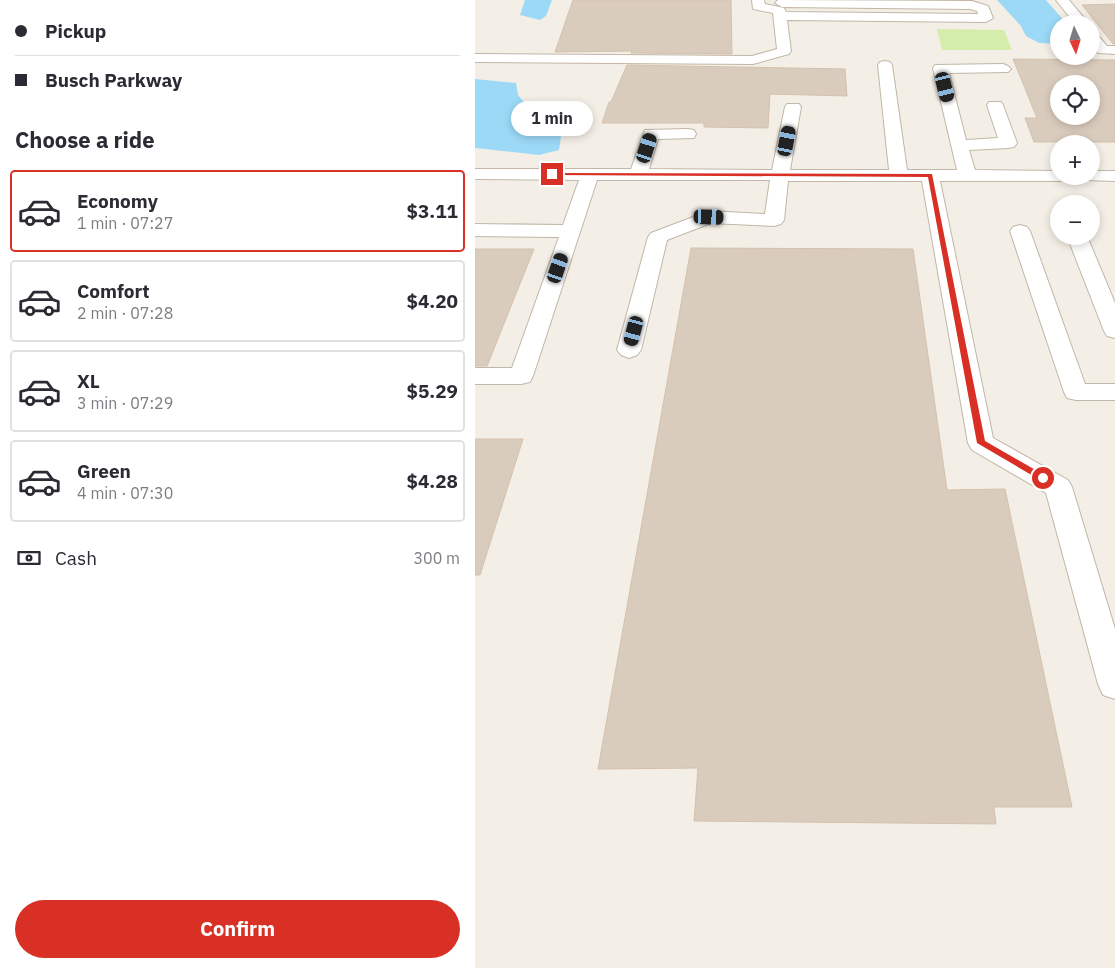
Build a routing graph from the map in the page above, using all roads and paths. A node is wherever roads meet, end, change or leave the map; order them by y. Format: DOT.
graph roads {
  1 [pos="758,0"];
  2 [pos="1062,0"];
  3 [pos="781,8"];
  4 [pos="1074,15"];
  5 [pos="1100,46"];
  6 [pos="1115,50"];
  7 [pos="475,58"];
  8 [pos="885,65"];
  9 [pos="1003,69"];
  10 [pos="995,106"];
  11 [pos="793,107"];
  12 [pos="688,134"];
  13 [pos="959,145"];
  14 [pos="475,174"];
  15 [pos="591,174"];
  16 [pos="638,174"];
  17 [pos="780,175"];
  18 [pos="899,175"];
  19 [pos="930,176"];
  20 [pos="967,176"];
  21 [pos="1050,176"];
  22 [pos="1100,176"];
  23 [pos="1115,176"];
  24 [pos="475,230"];
  25 [pos="571,231"];
  26 [pos="1020,231"];
  27 [pos="1081,245"];
  28 [pos="1115,331"];
  29 [pos="629,350"];
  30 [pos="475,376"];
  31 [pos="1115,392"];
  32 [pos="1115,684"];
  1 -- 3 [label="street"];
  2 -- 4 [label="street"];
  3 -- 3 [label="street"];
  3 -- 7 [label="street"];
  5 -- 6 [label="street"];
  8 -- 18 [label="street"];
  9 -- 13 [label="street"];
  10 -- 13 [label="street"];
  11 -- 17 [label="street"];
  12 -- 16 [label="street"];
  13 -- 20 [label="street"];
  14 -- 15 [label="street"];
  15 -- 16 [label="street"];
  15 -- 25 [label="street"];
  16 -- 17 [label="street"];
  17 -- 18 [label="street"];
  17 -- 29 [label="street"];
  18 -- 19 [label="street"];
  19 -- 20 [label="street"];
  19 -- 32 [label="street"];
  20 -- 21 [label="street"];
  22 -- 23 [label="street"];
  24 -- 25 [label="street"];
  25 -- 30 [label="street"];
  26 -- 31 [label="street"];
  27 -- 28 [label="street"];
}
